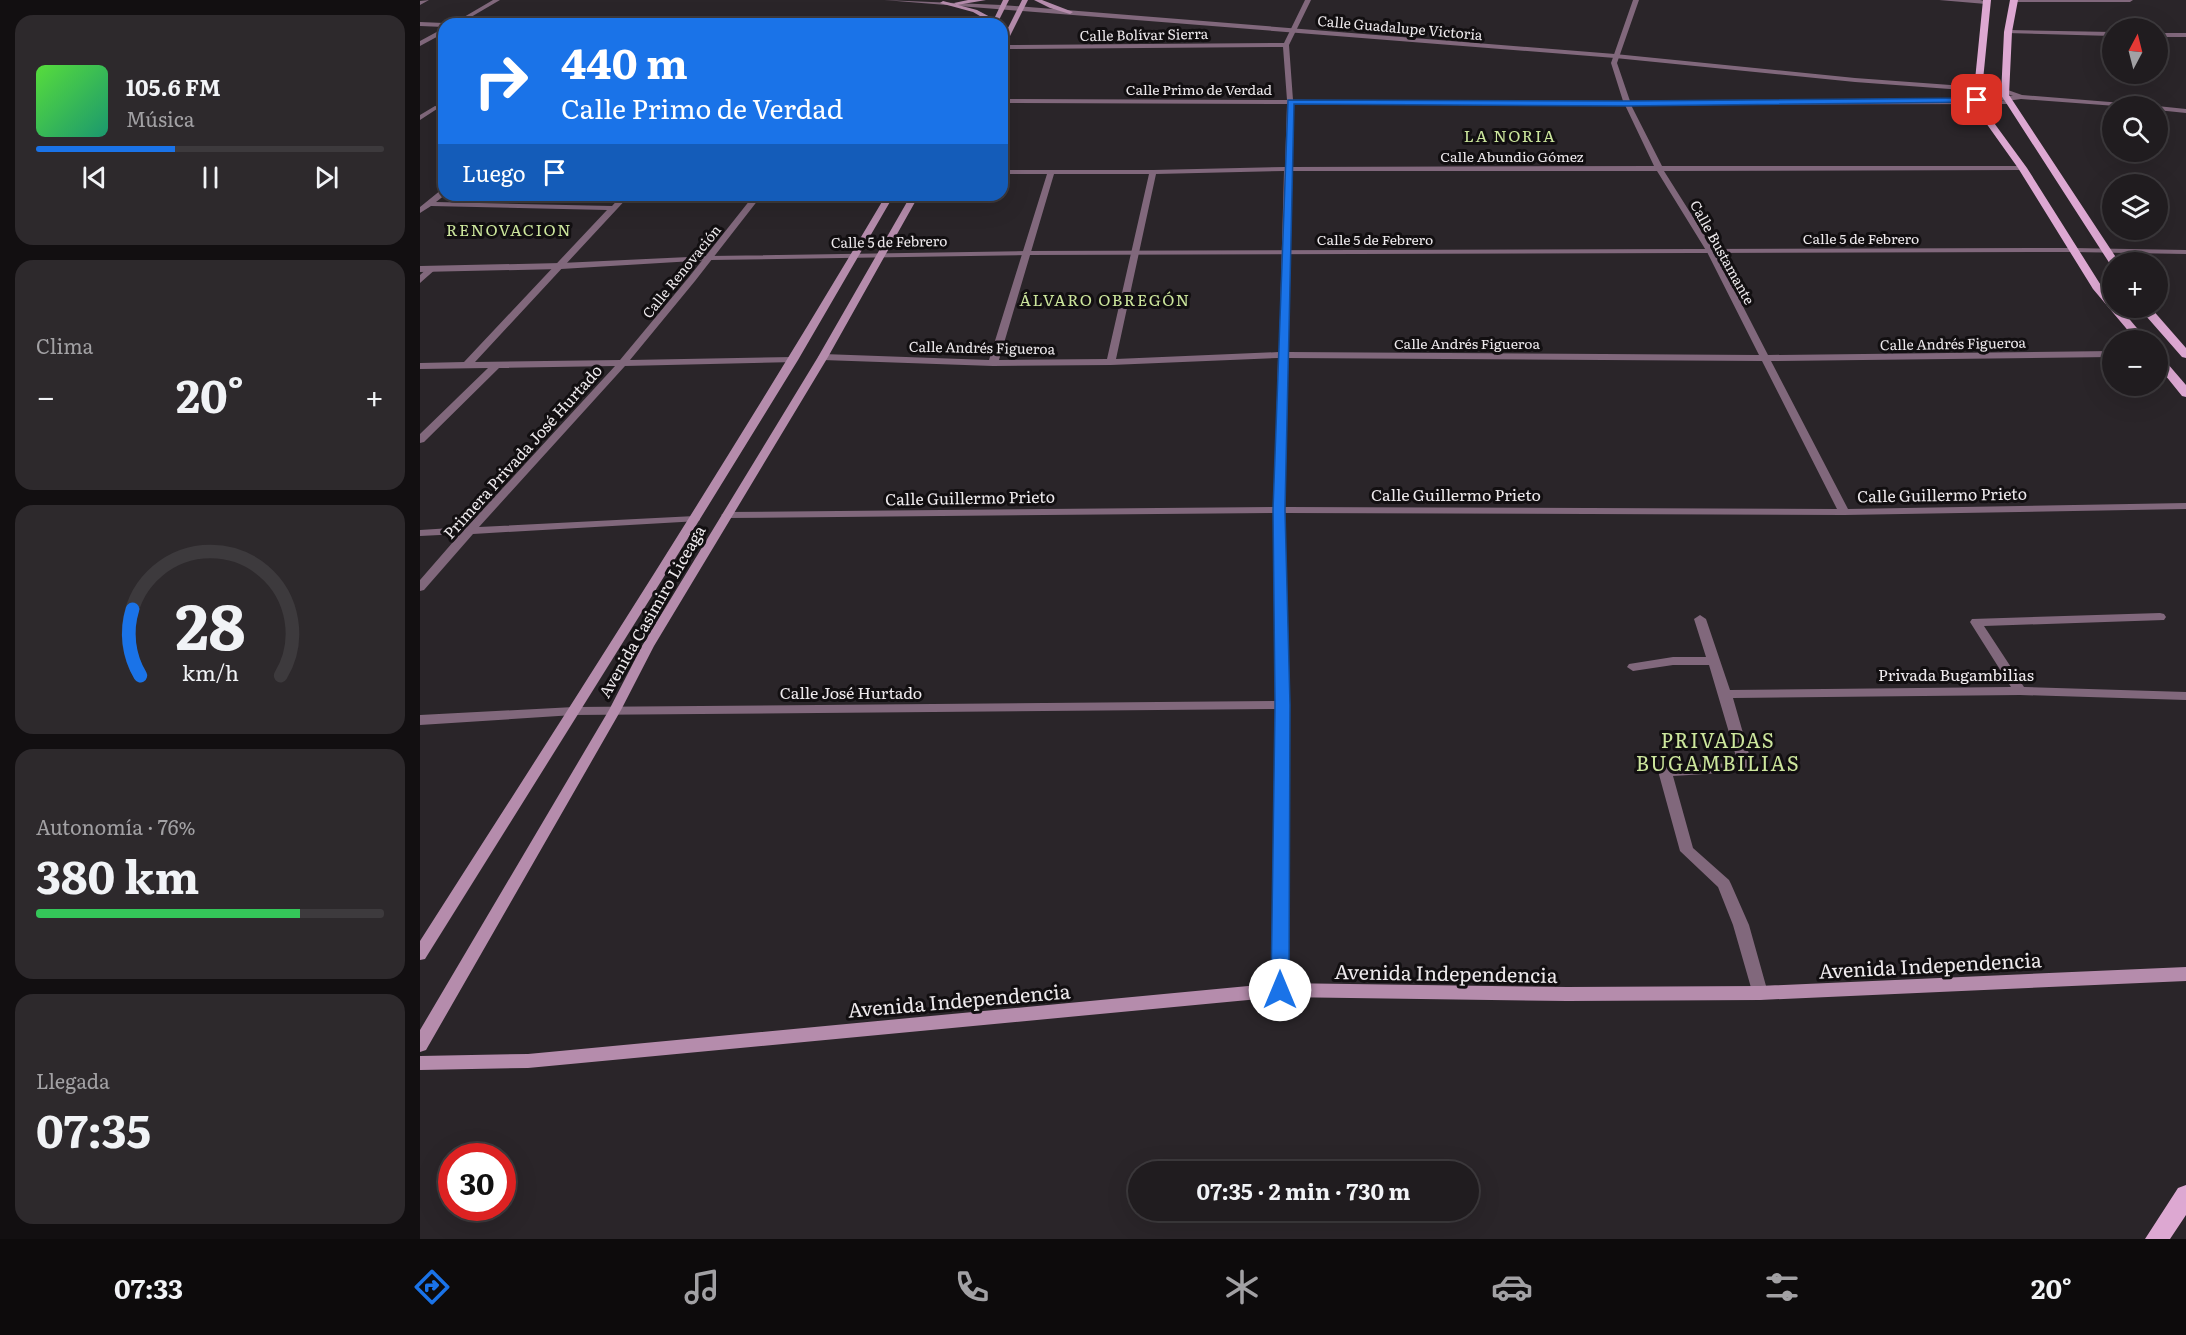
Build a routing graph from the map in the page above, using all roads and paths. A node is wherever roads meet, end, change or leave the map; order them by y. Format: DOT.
graph roads {
  1 [pos="426,0"];
  2 [pos="497,0"];
  3 [pos="887,0"];
  4 [pos="983,0"];
  5 [pos="1006,0"];
  6 [pos="1025,0"];
  7 [pos="1037,0"];
  8 [pos="1308,0"];
  9 [pos="1636,0"];
  10 [pos="1942,0"];
  11 [pos="2014,0"];
  12 [pos="2114,0"];
  13 [pos="2130,0"];
  14 [pos="1987,1"];
  15 [pos="420,3"];
  16 [pos="946,3"];
  17 [pos="1002,7"];
  18 [pos="1020,8"];
  19 [pos="1070,12"];
  20 [pos="466,18"];
  21 [pos="987,18"];
  22 [pos="997,18"];
  23 [pos="420,24"];
  24 [pos="438,25"];
  25 [pos="1293,30"];
  26 [pos="2008,32"];
  27 [pos="438,34"];
  28 [pos="1008,34"];
  29 [pos="2102,34"];
  30 [pos="2168,35"];
  31 [pos="2186,35"];
  32 [pos="420,45"];
  33 [pos="1286,45"];
  34 [pos="1008,47"];
  35 [pos="1615,56"];
  36 [pos="1978,96"];
  37 [pos="2007,97"];
  38 [pos="1008,100"];
  39 [pos="1290,102"];
  40 [pos="1627,103"];
  41 [pos="2102,103"];
  42 [pos="437,107"];
  43 [pos="2168,109"];
  44 [pos="2186,111"];
  45 [pos="420,118"];
  46 [pos="2022,168"];
  47 [pos="1288,169"];
  48 [pos="1660,170"];
  49 [pos="1008,172"];
  50 [pos="1051,172"];
  51 [pos="1154,172"];
  52 [pos="438,197"];
  53 [pos="621,201"];
  54 [pos="753,201"];
  55 [pos="886,201"];
  56 [pos="911,201"];
  57 [pos="429,204"];
  58 [pos="614,208"];
  59 [pos="420,211"];
  60 [pos="2073,250"];
  61 [pos="2106,251"];
  62 [pos="1711,252"];
  63 [pos="2186,252"];
  64 [pos="1027,253"];
  65 [pos="1137,253"];
  66 [pos="1284,253"];
  67 [pos="853,255"];
  68 [pos="879,256"];
  69 [pos="710,258"];
  70 [pos="561,266"];
  71 [pos="433,268"];
  72 [pos="420,269"];
  73 [pos="420,280"];
  74 [pos="2102,294"];
  75 [pos="2123,318"];
  76 [pos="2154,318"];
  77 [pos="2133,330"];
  78 [pos="2102,354"];
  79 [pos="1284,355"];
  80 [pos="2186,355"];
  81 [pos="823,357"];
  82 [pos="1765,358"];
  83 [pos="793,360"];
  84 [pos="623,362"];
  85 [pos="1111,362"];
  86 [pos="993,363"];
  87 [pos="468,365"];
  88 [pos="496,365"];
  89 [pos="420,366"];
  90 [pos="2168,371"];
  91 [pos="2186,393"];
  92 [pos="420,440"];
  93 [pos="2186,506"];
  94 [pos="1279,510"];
  95 [pos="1844,512"];
  96 [pos="726,515"];
  97 [pos="695,519"];
  98 [pos="467,532"];
  99 [pos="420,533"];
  100 [pos="420,587"];
  101 [pos="2160,617"];
  102 [pos="1700,619"];
  103 [pos="1714,661"];
  104 [pos="1633,667"];
  105 [pos="2020,691"];
  106 [pos="1725,694"];
  107 [pos="2186,696"];
  108 [pos="1282,705"];
  109 [pos="615,710"];
  110 [pos="574,711"];
  111 [pos="420,720"];
  112 [pos="420,954"];
  113 [pos="2186,974"];
  114 [pos="1280,990"];
  115 [pos="1760,993"];
  116 [pos="420,1045"];
  117 [pos="420,1063"];
  118 [pos="2186,1196"];
  119 [pos="2156,1239"];
  1 -- 15 [label="street"];
  2 -- 20 [label="street"];
  3 -- 16 [label="street, Calle Guadalupe Victoria"];
  4 -- 16 [label="main road"];
  5 -- 17 [label="main road"];
  6 -- 18 [label="main road"];
  7 -- 19 [label="main road"];
  8 -- 25 [label="street"];
  9 -- 35 [label="street"];
  10 -- 14 [label="street"];
  11 -- 12 [label="street"];
  11 -- 26 [label="main road"];
  12 -- 13 [label="street"];
  14 -- 36 [label="main road"];
  16 -- 17 [label="street, Calle Guadalupe Victoria"];
  16 -- 21 [label="main road"];
  17 -- 18 [label="street, Calle Guadalupe Victoria"];
  17 -- 22 [label="main road"];
  18 -- 19 [label="street, Calle Guadalupe Victoria"];
  18 -- 28 [label="main road"];
  19 -- 25 [label="street, Calle Guadalupe Victoria"];
  23 -- 24 [label="street"];
  25 -- 33 [label="street"];
  25 -- 35 [label="street, Calle Guadalupe Victoria"];
  26 -- 29 [label="street"];
  26 -- 37 [label="main road"];
  27 -- 32 [label="street"];
  30 -- 31 [label="street"];
  33 -- 34 [label="street, Calle Bolívar Sierra"];
  33 -- 39 [label="street"];
  35 -- 36 [label="street, Calle Guadalupe Victoria"];
  35 -- 40 [label="street, Calle Bustamante"];
  36 -- 37 [label="street, Calle Primo de Verdad"];
  36 -- 37 [label="street, Calle Guadalupe Victoria"];
  36 -- 40 [label="street, Calle Primo de Verdad"];
  36 -- 46 [label="main road"];
  37 -- 41 [label="street"];
  37 -- 61 [label="main road"];
  38 -- 39 [label="street, Calle Primo de Verdad"];
  39 -- 40 [label="street, Calle Primo de Verdad"];
  39 -- 47 [label="street"];
  40 -- 48 [label="street, Calle Bustamante"];
  42 -- 45 [label="street"];
  43 -- 44 [label="street"];
  46 -- 48 [label="street, Calle Abundio Gómez"];
  46 -- 60 [label="main road"];
  47 -- 48 [label="street, Calle Abundio Gómez"];
  47 -- 51 [label="street, Calle Abundio Gómez"];
  47 -- 66 [label="street"];
  48 -- 62 [label="street, Calle Bustamante"];
  49 -- 50 [label="street, Calle Abundio Gómez"];
  50 -- 51 [label="street, Calle Abundio Gómez"];
  50 -- 64 [label="street"];
  51 -- 65 [label="street"];
  52 -- 57 [label="street"];
  53 -- 58 [label="street"];
  54 -- 69 [label="street, Calle Renovación"];
  55 -- 67 [label="main road, Avenida Casimiro Liceaga"];
  56 -- 68 [label="main road, Avenida Casimiro Liceaga"];
  57 -- 58 [label="street"];
  57 -- 59 [label="street"];
  58 -- 70 [label="street"];
  60 -- 61 [label="street, Calle 5 de Febrero"];
  60 -- 62 [label="street, Calle 5 de Febrero"];
  60 -- 74 [label="main road"];
  61 -- 63 [label="street, Calle 5 de Febrero"];
  62 -- 66 [label="street, Calle 5 de Febrero"];
  62 -- 82 [label="street, Calle Bustamante"];
  64 -- 65 [label="street, Calle 5 de Febrero"];
  64 -- 68 [label="street, Calle 5 de Febrero"];
  64 -- 86 [label="street"];
  65 -- 66 [label="street, Calle 5 de Febrero"];
  65 -- 85 [label="street"];
  66 -- 79 [label="street"];
  67 -- 68 [label="street, Calle 5 de Febrero"];
  67 -- 69 [label="street, Calle 5 de Febrero"];
  67 -- 83 [label="main road, Avenida Casimiro Liceaga"];
  68 -- 81 [label="main road, Avenida Casimiro Liceaga"];
  69 -- 70 [label="street, Calle 5 de Febrero"];
  69 -- 84 [label="street, Calle Renovación"];
  70 -- 71 [label="street, Calle 5 de Febrero"];
  70 -- 87 [label="street"];
  71 -- 72 [label="street, Calle 5 de Febrero"];
  71 -- 73 [label="street"];
  75 -- 77 [label="main road"];
  76 -- 80 [label="main road"];
  78 -- 82 [label="street, Calle Andrés Figueroa"];
  79 -- 82 [label="street, Calle Andrés Figueroa"];
  79 -- 85 [label="street, Calle Andrés Figueroa"];
  79 -- 94 [label="street"];
  81 -- 86 [label="street, Calle Andrés Figueroa"];
  81 -- 96 [label="main road, Avenida Casimiro Liceaga"];
  82 -- 95 [label="street, Calle Bustamante"];
  83 -- 84 [label="street"];
  83 -- 97 [label="main road, Avenida Casimiro Liceaga"];
  84 -- 88 [label="street"];
  84 -- 98 [label="street, Primera Privada José Hurtado"];
  85 -- 86 [label="street, Calle Andrés Figueroa"];
  87 -- 88 [label="street"];
  87 -- 89 [label="street"];
  88 -- 92 [label="street"];
  90 -- 91 [label="main road"];
  93 -- 95 [label="street, Calle Guillermo Prieto"];
  94 -- 95 [label="street, Calle Guillermo Prieto"];
  94 -- 96 [label="street, Calle Guillermo Prieto"];
  94 -- 108 [label="street"];
  96 -- 109 [label="main road, Avenida Casimiro Liceaga"];
  97 -- 98 [label="street"];
  97 -- 110 [label="main road, Avenida Casimiro Liceaga"];
  98 -- 99 [label="street"];
  98 -- 100 [label="street, Primera Privada José Hurtado"];
  101 -- 105 [label="street"];
  102 -- 103 [label="street"];
  103 -- 104 [label="street"];
  103 -- 106 [label="street"];
  105 -- 106 [label="street, Privada Bugambilias"];
  105 -- 107 [label="street, Privada Bugambilias"];
  106 -- 115 [label="street"];
  108 -- 109 [label="street, Calle José Hurtado"];
  108 -- 114 [label="street"];
  109 -- 110 [label="street, Calle José Hurtado"];
  109 -- 116 [label="main road, Avenida Casimiro Liceaga"];
  110 -- 111 [label="street, Calle José Hurtado"];
  110 -- 112 [label="main road, Avenida Casimiro Liceaga"];
  113 -- 115 [label="main road, Avenida Independencia"];
  114 -- 115 [label="main road, Avenida Independencia"];
  114 -- 117 [label="main road, Avenida Independencia"];
  118 -- 119 [label="main road"];
}
